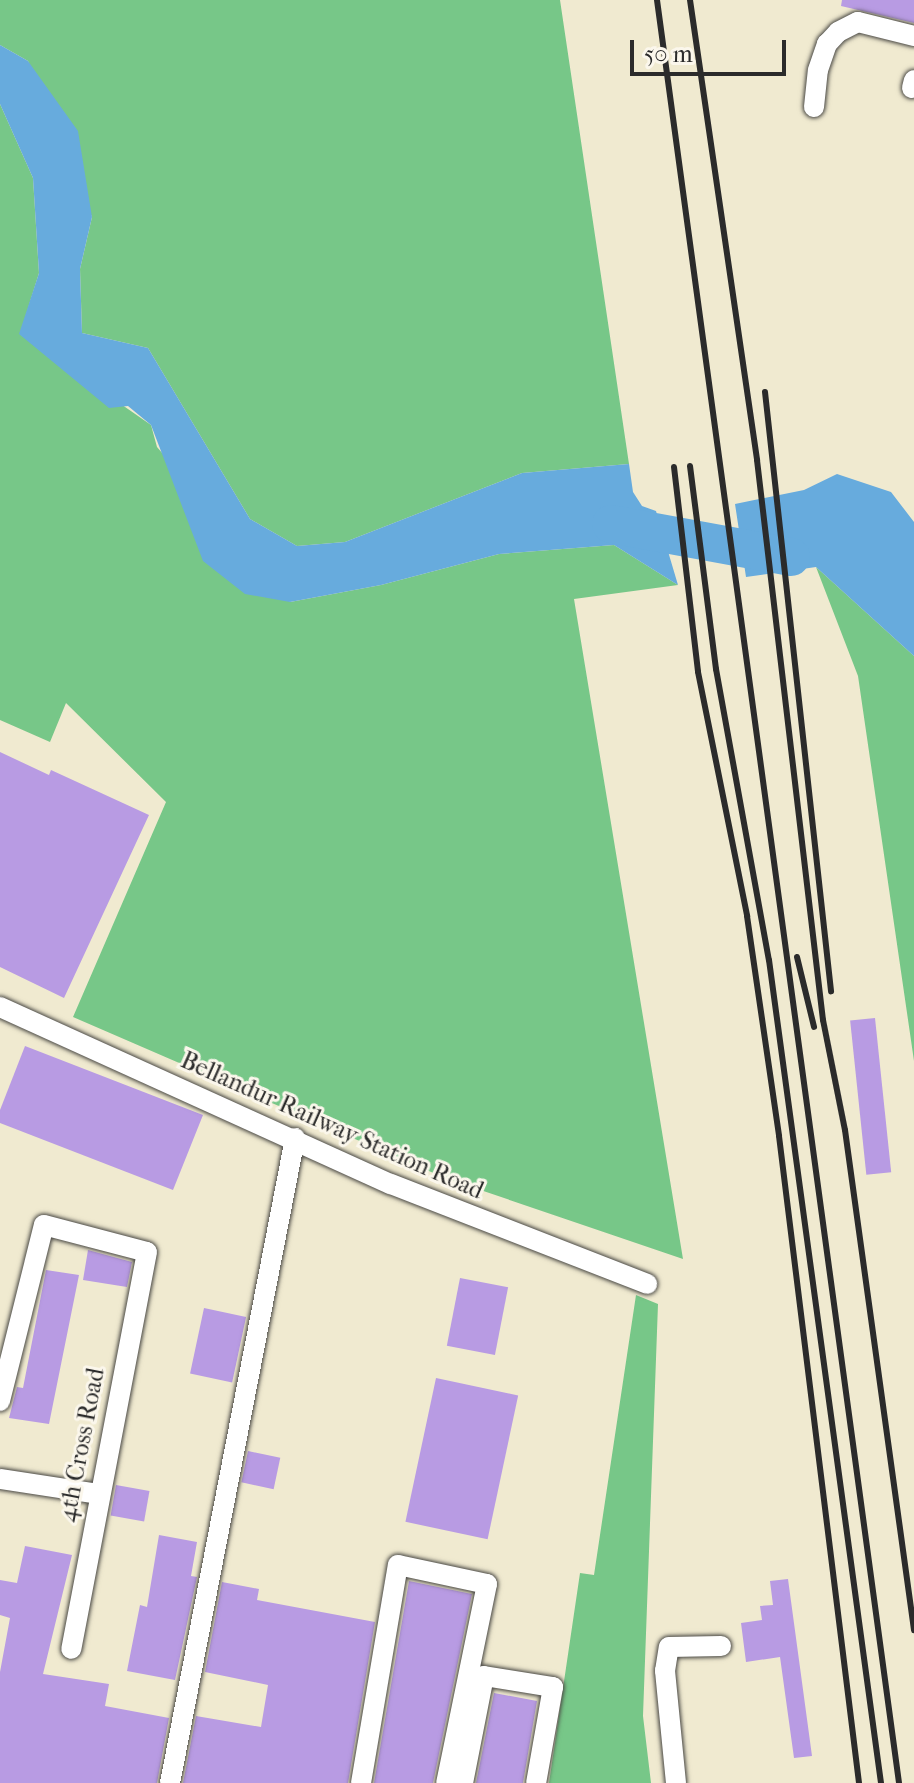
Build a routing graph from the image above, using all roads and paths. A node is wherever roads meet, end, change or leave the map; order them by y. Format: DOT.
graph roads {
  1 [pos="914,36"];
  2 [pos="814,107"];
  3 [pos="0,1007"];
  4 [pos="295,1138"];
  5 [pos="647,1284"];
  6 [pos="0,1401"];
  7 [pos="0,1479"];
  8 [pos="98,1494"];
  9 [pos="721,1646"];
  10 [pos="71,1649"];
  11 [pos="170,1783"];
  12 [pos="361,1783"];
  13 [pos="446,1783"];
  14 [pos="463,1783"];
  15 [pos="536,1783"];
  16 [pos="676,1783"];
  1 -- 2 [label="street"];
  3 -- 4 [label="street, Bellandur Railway Station Road"];
  4 -- 5 [label="street, Bellandur Railway Station Road"];
  4 -- 11 [label="street"];
  6 -- 8 [label="street, 4th Cross Road"];
  7 -- 8 [label="street"];
  8 -- 10 [label="street, 4th Cross Road"];
  9 -- 16 [label="street"];
  12 -- 13 [label="street"];
  14 -- 15 [label="street"];
}
